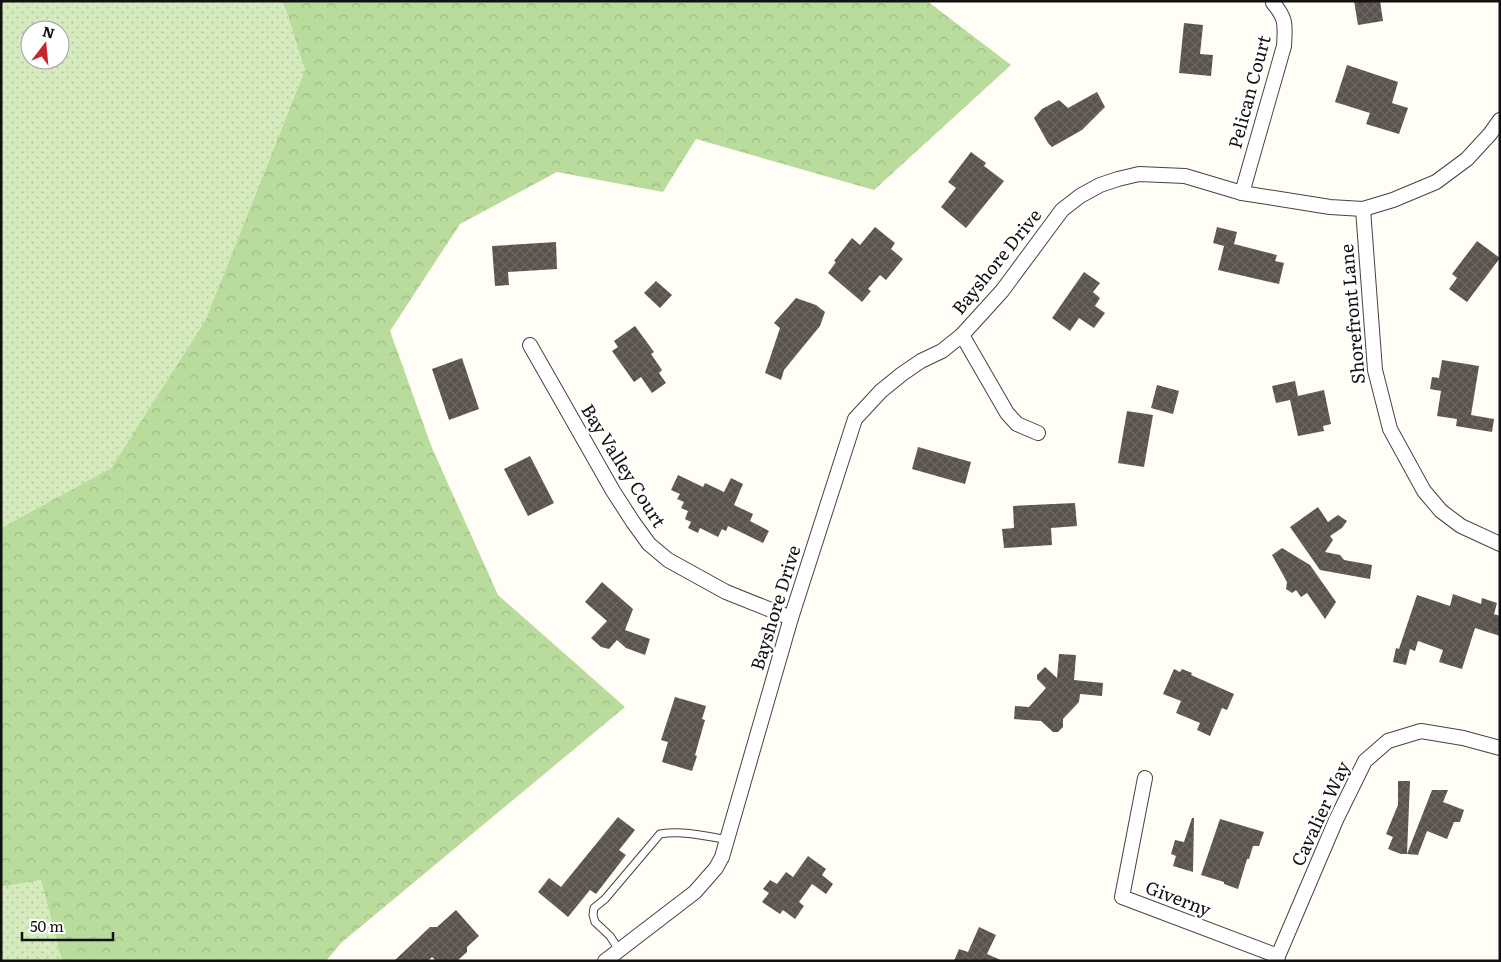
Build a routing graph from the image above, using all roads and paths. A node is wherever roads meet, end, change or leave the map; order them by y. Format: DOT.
graph roads {
  1 [pos="1273,3"];
  2 [pos="1500,120"];
  3 [pos="1242,193"];
  4 [pos="1362,209"];
  5 [pos="962,335"];
  6 [pos="530,346"];
  7 [pos="1038,433"];
  8 [pos="1500,544"];
  9 [pos="791,618"];
  10 [pos="1500,748"];
  11 [pos="1145,778"];
  12 [pos="728,840"];
  13 [pos="619,950"];
  14 [pos="1278,958"];
  15 [pos="605,961"];
  1 -- 3 [label="street, Pelican Court"];
  2 -- 4 [label="street, Bayshore Drive"];
  3 -- 4 [label="street, Bayshore Drive"];
  3 -- 5 [label="street, Bayshore Drive"];
  4 -- 8 [label="street, Shorefront Lane"];
  5 -- 7 [label="street"];
  5 -- 9 [label="street, Bayshore Drive"];
  6 -- 9 [label="street, Bay Valley Court"];
  9 -- 12 [label="street, Bayshore Drive"];
  10 -- 14 [label="street, Cavalier Way"];
  11 -- 14 [label="street, Giverny"];
  12 -- 13 [label="street, Bayshore Drive"];
  12 -- 13 [label="lane"];
  13 -- 15 [label="street, Bayshore Drive"];
}
